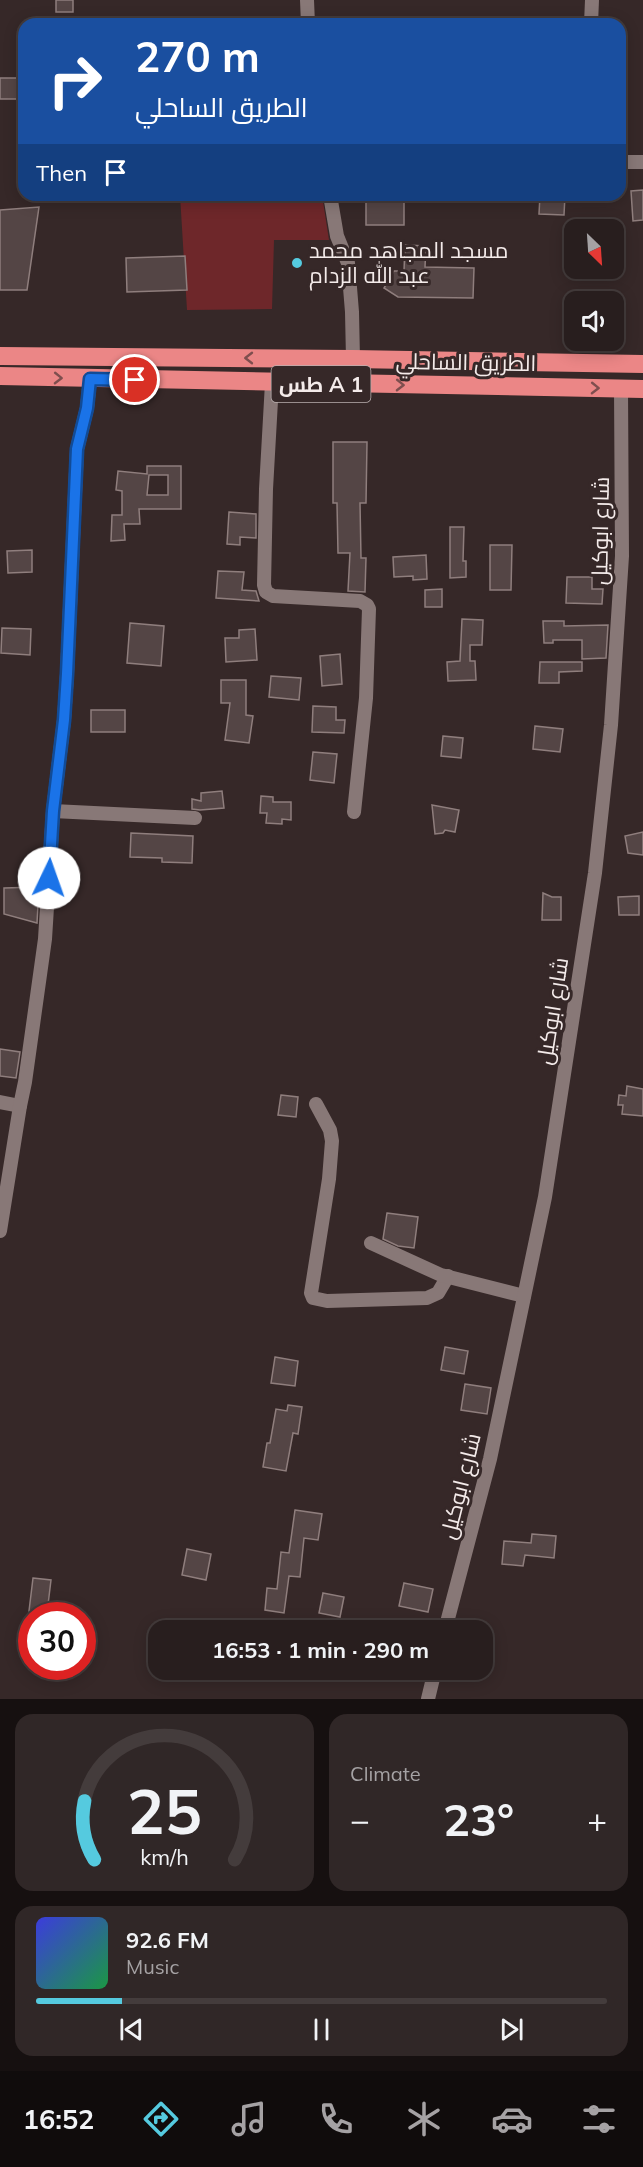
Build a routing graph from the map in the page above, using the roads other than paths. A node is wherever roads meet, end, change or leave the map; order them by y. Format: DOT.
graph roads {
  1 [pos="307,0"];
  2 [pos="592,0"];
  3 [pos="308,18"];
  4 [pos="591,18"];
  5 [pos="626,162"];
  6 [pos="643,162"];
  7 [pos="331,201"];
  8 [pos="0,356"];
  9 [pos="352,359"];
  10 [pos="643,364"];
  11 [pos="0,376"];
  12 [pos="90,379"];
  13 [pos="272,383"];
  14 [pos="621,388"];
  15 [pos="643,389"];
  16 [pos="53,811"];
  17 [pos="354,812"];
  18 [pos="195,818"];
  19 [pos="0,1102"];
  20 [pos="316,1104"];
  21 [pos="20,1106"];
  22 [pos="0,1231"];
  23 [pos="370,1243"];
  24 [pos="448,1276"];
  25 [pos="524,1296"];
  26 [pos="448,1620"];
  27 [pos="433,1680"];
  28 [pos="428,1699"];
  1 -- 3 [label="street"];
  2 -- 4 [label="street"];
  5 -- 6 [label="street"];
  7 -- 9 [label="street"];
  9 -- 8 [label="highway, الطريق الساحلي / طس A 1, one-way"];
  9 -- 10 [label="highway, الطريق الساحلي / طس A 1"];
  11 -- 12 [label="highway, الطريق الساحلي / طس A 1, one-way"];
  12 -- 13 [label="highway, الطريق الساحلي / طس A 1"];
  12 -- 16 [label="street"];
  13 -- 14 [label="highway, الطريق الساحلي / طس A 1, one-way"];
  13 -- 17 [label="street"];
  14 -- 15 [label="highway, الطريق الساحلي / طس A 1"];
  14 -- 25 [label="street, شارع ابوكيل"];
  16 -- 18 [label="street"];
  16 -- 21 [label="street"];
  19 -- 21 [label="street"];
  20 -- 24 [label="street"];
  21 -- 22 [label="street"];
  23 -- 24 [label="street"];
  24 -- 25 [label="street"];
  25 -- 26 [label="street, شارع ابوكيل"];
  27 -- 28 [label="street"];
}
